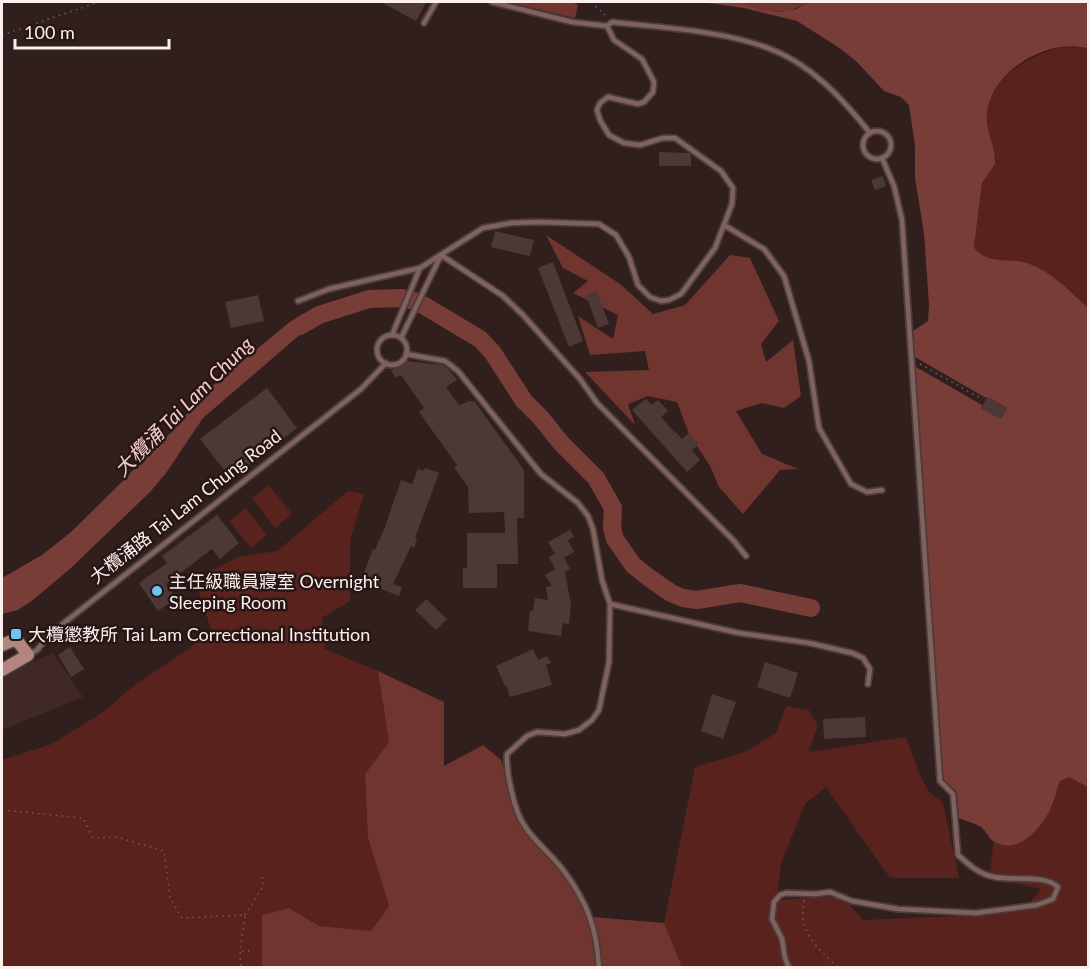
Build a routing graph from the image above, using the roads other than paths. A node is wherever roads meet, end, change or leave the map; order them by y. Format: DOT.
graph roads {
  1 [pos="436,2"];
  2 [pos="492,2"];
  3 [pos="424,23"];
  4 [pos="607,26"];
  5 [pos="870,133"];
  6 [pos="882,158"];
  7 [pos="724,225"];
  8 [pos="441,255"];
  9 [pos="420,268"];
  10 [pos="298,301"];
  11 [pos="392,335"];
  12 [pos="401,338"];
  13 [pos="406,354"];
  14 [pos="386,363"];
  15 [pos="882,490"];
  16 [pos="746,556"];
  17 [pos="610,604"];
  18 [pos="61,616"];
  19 [pos="66,623"];
  20 [pos="2,645"];
  21 [pos="28,655"];
  22 [pos="2,669"];
  23 [pos="868,684"];
  24 [pos="599,968"];
  25 [pos="789,968"];
  1 -- 3 [label="lane"];
  2 -- 4 [label="lane"];
  4 -- 5 [label="lane"];
  4 -- 7 [label="lane"];
  5 -- 6 [label="lane"];
  5 -- 6 [label="lane"];
  6 -- 25 [label="lane"];
  7 -- 8 [label="lane"];
  7 -- 15 [label="lane"];
  8 -- 9 [label="lane"];
  8 -- 12 [label="lane"];
  8 -- 16 [label="lane"];
  9 -- 10 [label="lane"];
  9 -- 11 [label="lane"];
  11 -- 12 [label="lane"];
  11 -- 14 [label="lane"];
  12 -- 13 [label="lane"];
  13 -- 14 [label="lane"];
  13 -- 17 [label="lane"];
  14 -- 19 [label="lane, 大欖涌路 Tai Lam Chung Road"];
  17 -- 23 [label="lane"];
  17 -- 24 [label="lane"];
  18 -- 19 [label="lane"];
  19 -- 21 [label="lane, 大欖涌路 Tai Lam Chung Road"];
  20 -- 21 [label="street"];
  21 -- 22 [label="street, 大欖涌路 Tai Lam Chung Road"];
}
